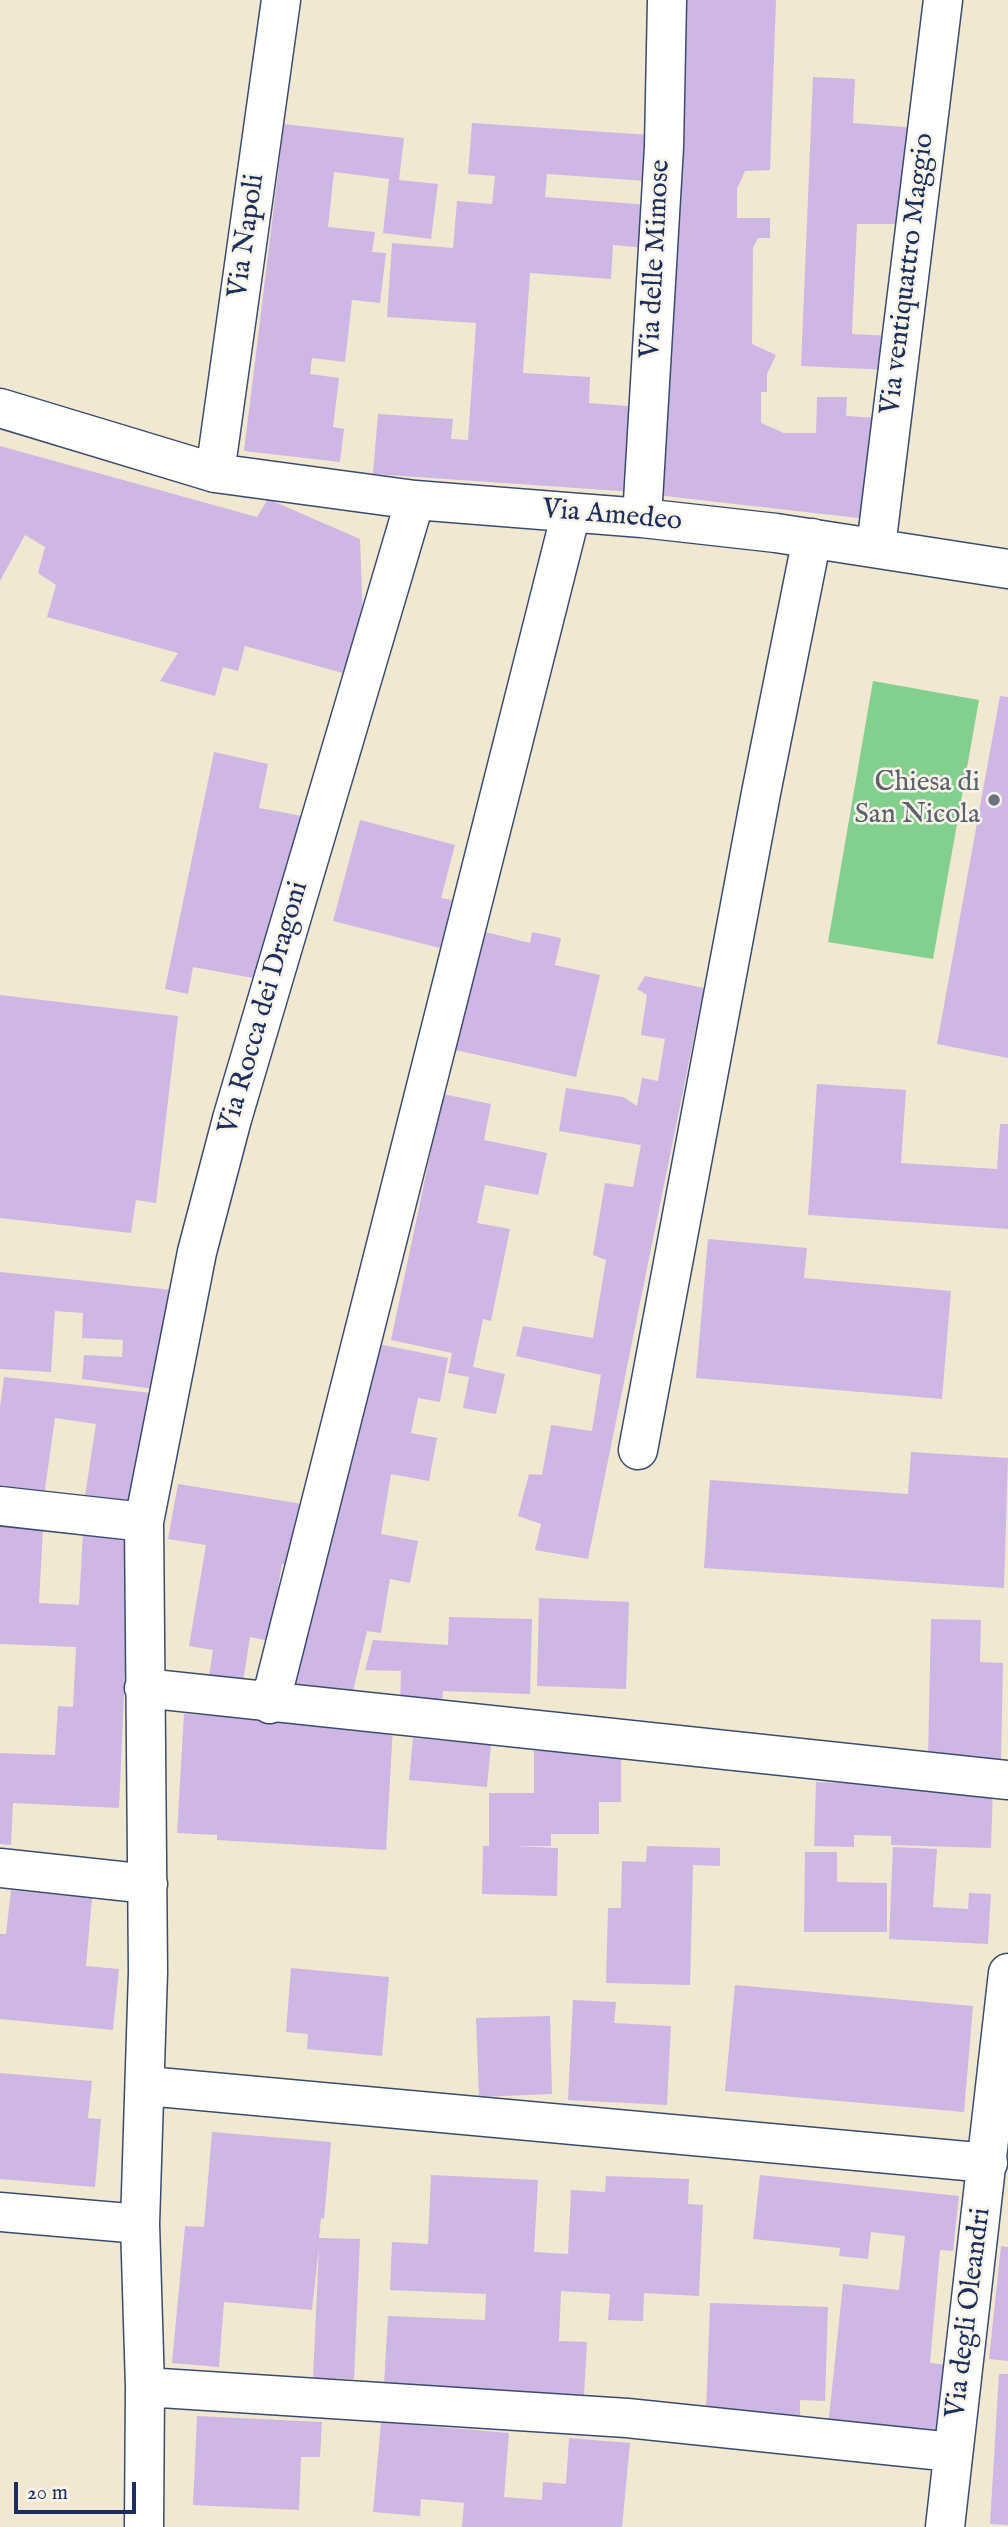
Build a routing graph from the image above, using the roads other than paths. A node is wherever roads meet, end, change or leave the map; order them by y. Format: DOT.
graph roads {
  1 [pos="281,0"];
  2 [pos="667,0"];
  3 [pos="943,0"];
  4 [pos="0,408"];
  5 [pos="215,473"];
  6 [pos="415,500"];
  7 [pos="571,513"];
  8 [pos="642,518"];
  9 [pos="812,538"];
  10 [pos="876,547"];
  11 [pos="1008,569"];
  12 [pos="638,1450"];
  13 [pos="0,1506"];
  14 [pos="144,1522"];
  15 [pos="144,1688"];
  16 [pos="270,1704"];
  17 [pos="1008,1780"];
  18 [pos="0,1868"];
  19 [pos="148,1884"];
  20 [pos="1008,1973"];
  21 [pos="147,2086"];
  22 [pos="988,2163"];
  23 [pos="0,2212"];
  24 [pos="140,2224"];
  25 [pos="995,2227"];
  26 [pos="145,2387"];
  27 [pos="952,2452"];
  28 [pos="144,2527"];
  29 [pos="945,2527"];
  1 -- 5 [label="street, Via Napoli"];
  2 -- 8 [label="street, Via delle Mimose"];
  3 -- 10 [label="street, Via ventiquattro Maggio"];
  4 -- 5 [label="street, Via Amedeo"];
  5 -- 6 [label="street, Via Amedeo"];
  6 -- 7 [label="street, Via Amedeo"];
  6 -- 14 [label="street, Via Rocca dei Dragoni"];
  7 -- 8 [label="street, Via Amedeo"];
  7 -- 16 [label="street"];
  8 -- 9 [label="street, Via Amedeo"];
  9 -- 10 [label="street, Via Amedeo"];
  9 -- 12 [label="street"];
  10 -- 11 [label="street, Via Amedeo"];
  13 -- 14 [label="street"];
  14 -- 15 [label="street, Via Rocca dei Dragoni"];
  15 -- 16 [label="street"];
  15 -- 19 [label="street, Via Rocca dei Dragoni"];
  16 -- 17 [label="street"];
  18 -- 19 [label="street"];
  19 -- 21 [label="street, Via Rocca dei Dragoni"];
  20 -- 22 [label="street, Via degli Oleandri"];
  21 -- 22 [label="street"];
  21 -- 24 [label="street, Via Rocca dei Dragoni"];
  22 -- 25 [label="street, Via degli Oleandri"];
  23 -- 24 [label="street"];
  24 -- 26 [label="street, Via Rocca dei Dragoni"];
  25 -- 27 [label="street, Via degli Oleandri"];
  26 -- 27 [label="street"];
  26 -- 28 [label="street, Via Rocca dei Dragoni"];
  27 -- 29 [label="street, Via degli Oleandri"];
}
